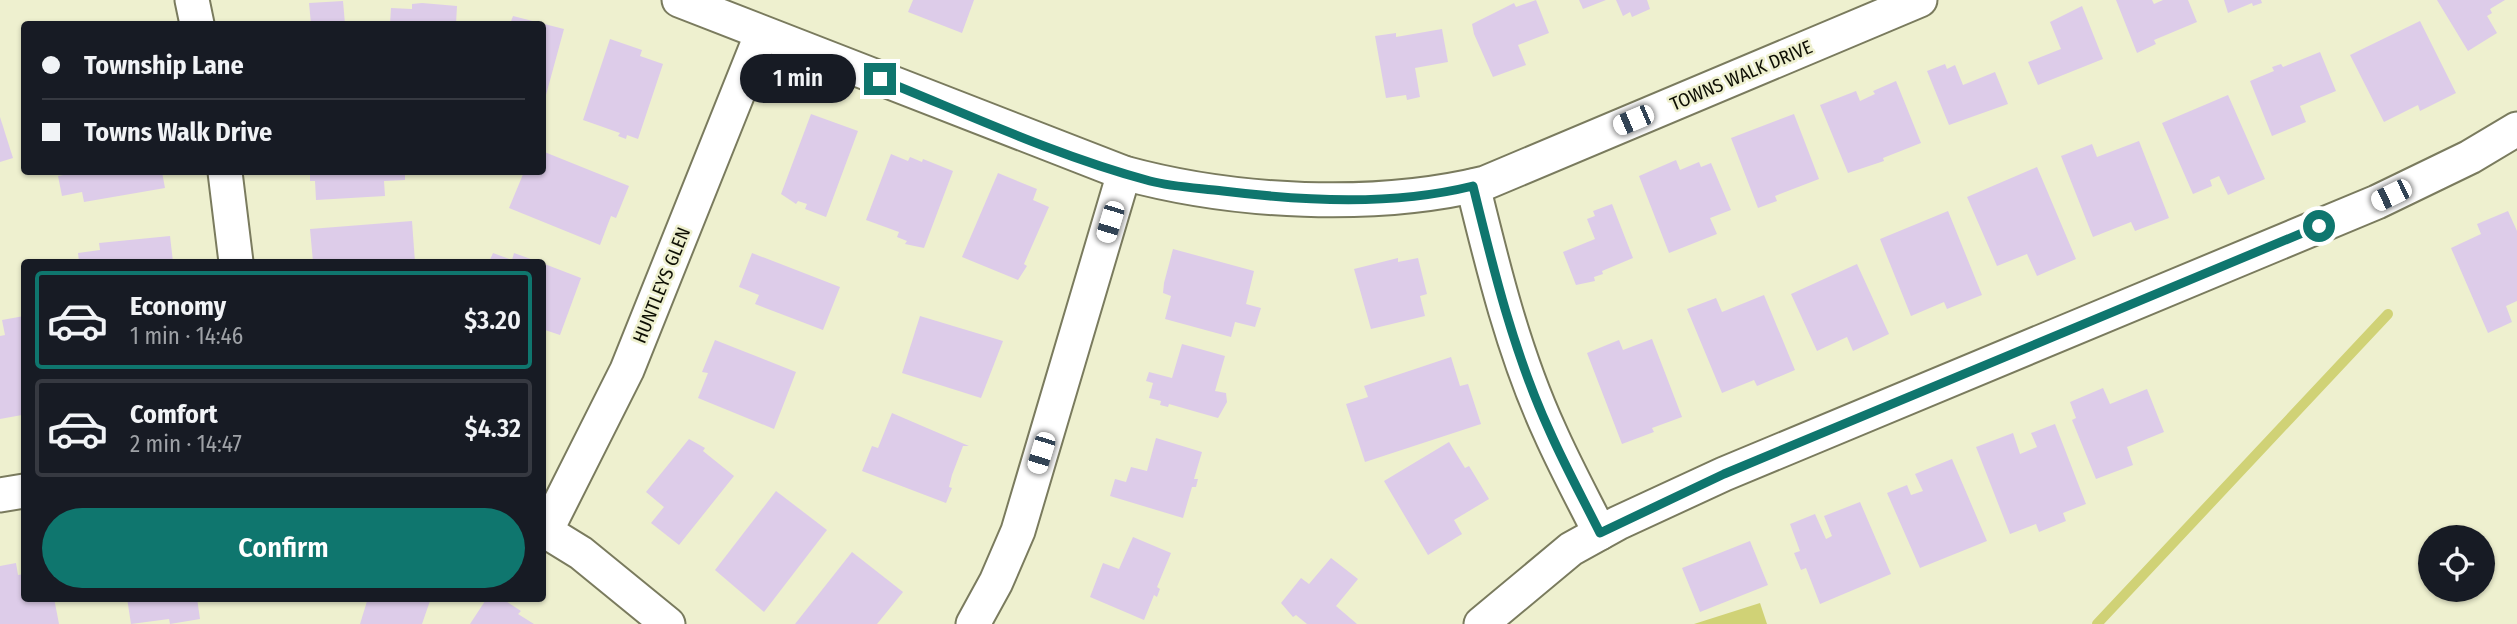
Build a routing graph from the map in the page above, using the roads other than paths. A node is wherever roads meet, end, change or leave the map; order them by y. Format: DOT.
graph roads {
  1 [pos="192,0"];
  2 [pos="680,0"];
  3 [pos="1920,0"];
  4 [pos="197,21"];
  5 [pos="762,33"];
  6 [pos="2517,129"];
  7 [pos="1124,173"];
  8 [pos="225,175"];
  9 [pos="1473,186"];
  10 [pos="236,259"];
  11 [pos="21,492"];
  12 [pos="0,495"];
  13 [pos="546,526"];
  14 [pos="546,531"];
  15 [pos="1600,533"];
  16 [pos="668,624"];
  17 [pos="973,624"];
  18 [pos="1481,624"];
  1 -- 4 [label="street"];
  2 -- 5 [label="street, TOWNS WALK DRIVE"];
  3 -- 9 [label="street, TOWNS WALK DRIVE"];
  5 -- 7 [label="street, TOWNS WALK DRIVE"];
  5 -- 13 [label="street, HUNTLEYS GLEN"];
  6 -- 15 [label="street"];
  7 -- 9 [label="street, TOWNS WALK DRIVE"];
  7 -- 17 [label="street"];
  8 -- 10 [label="street"];
  9 -- 15 [label="street"];
  11 -- 12 [label="street"];
  14 -- 16 [label="street"];
  15 -- 18 [label="street"];
}
